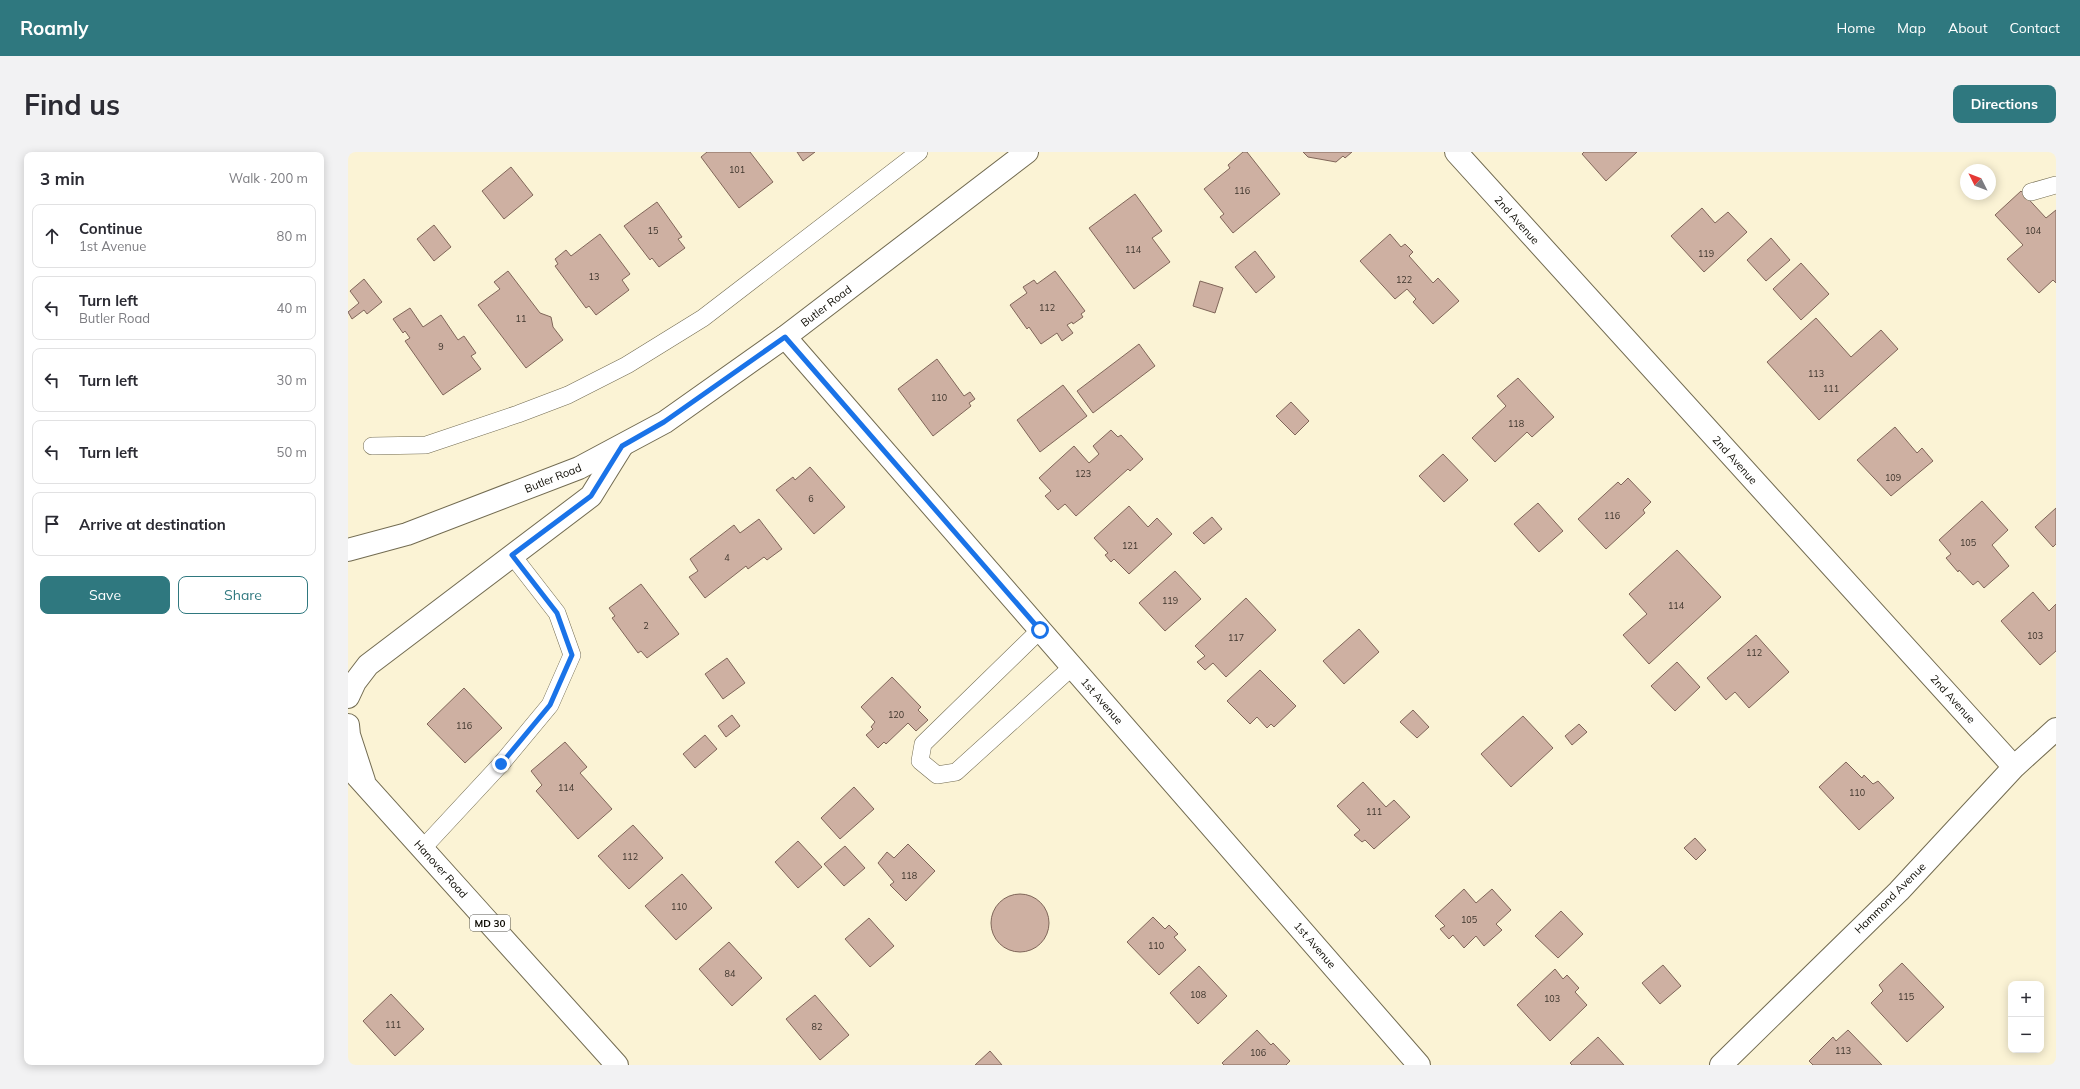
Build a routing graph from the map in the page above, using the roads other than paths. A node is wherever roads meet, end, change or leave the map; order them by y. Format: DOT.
graph roads {
  1 [pos="919,152"];
  2 [pos="1027,152"];
  3 [pos="1456,152"];
  4 [pos="2056,185"];
  5 [pos="2031,192"];
  6 [pos="785,337"];
  7 [pos="372,446"];
  8 [pos="622,446"];
  9 [pos="348,550"];
  10 [pos="512,555"];
  11 [pos="1040,630"];
  12 [pos="1072,667"];
  13 [pos="348,697"];
  14 [pos="348,725"];
  15 [pos="2056,729"];
  16 [pos="348,766"];
  17 [pos="2014,767"];
  18 [pos="366,786"];
  19 [pos="423,848"];
  20 [pos="615,1063"];
  21 [pos="1419,1065"];
  22 [pos="1721,1065"];
  1 -- 7 [label="lane"];
  2 -- 6 [label="street, Butler Road"];
  3 -- 17 [label="street, 2nd Avenue"];
  4 -- 5 [label="lane"];
  6 -- 8 [label="street, Butler Road"];
  6 -- 11 [label="street, 1st Avenue"];
  8 -- 9 [label="street, Butler Road"];
  8 -- 10 [label="street"];
  10 -- 13 [label="street"];
  10 -- 19 [label="lane"];
  11 -- 12 [label="street, 1st Avenue"];
  11 -- 12 [label="lane"];
  12 -- 21 [label="street, 1st Avenue"];
  14 -- 18 [label="street"];
  15 -- 17 [label="street, Hammond Avenue"];
  16 -- 18 [label="street, Hanover Road / MD 30"];
  17 -- 22 [label="street, Hammond Avenue"];
  18 -- 19 [label="street, Hanover Road / MD 30"];
  19 -- 20 [label="street, Hanover Road / MD 30"];
}
